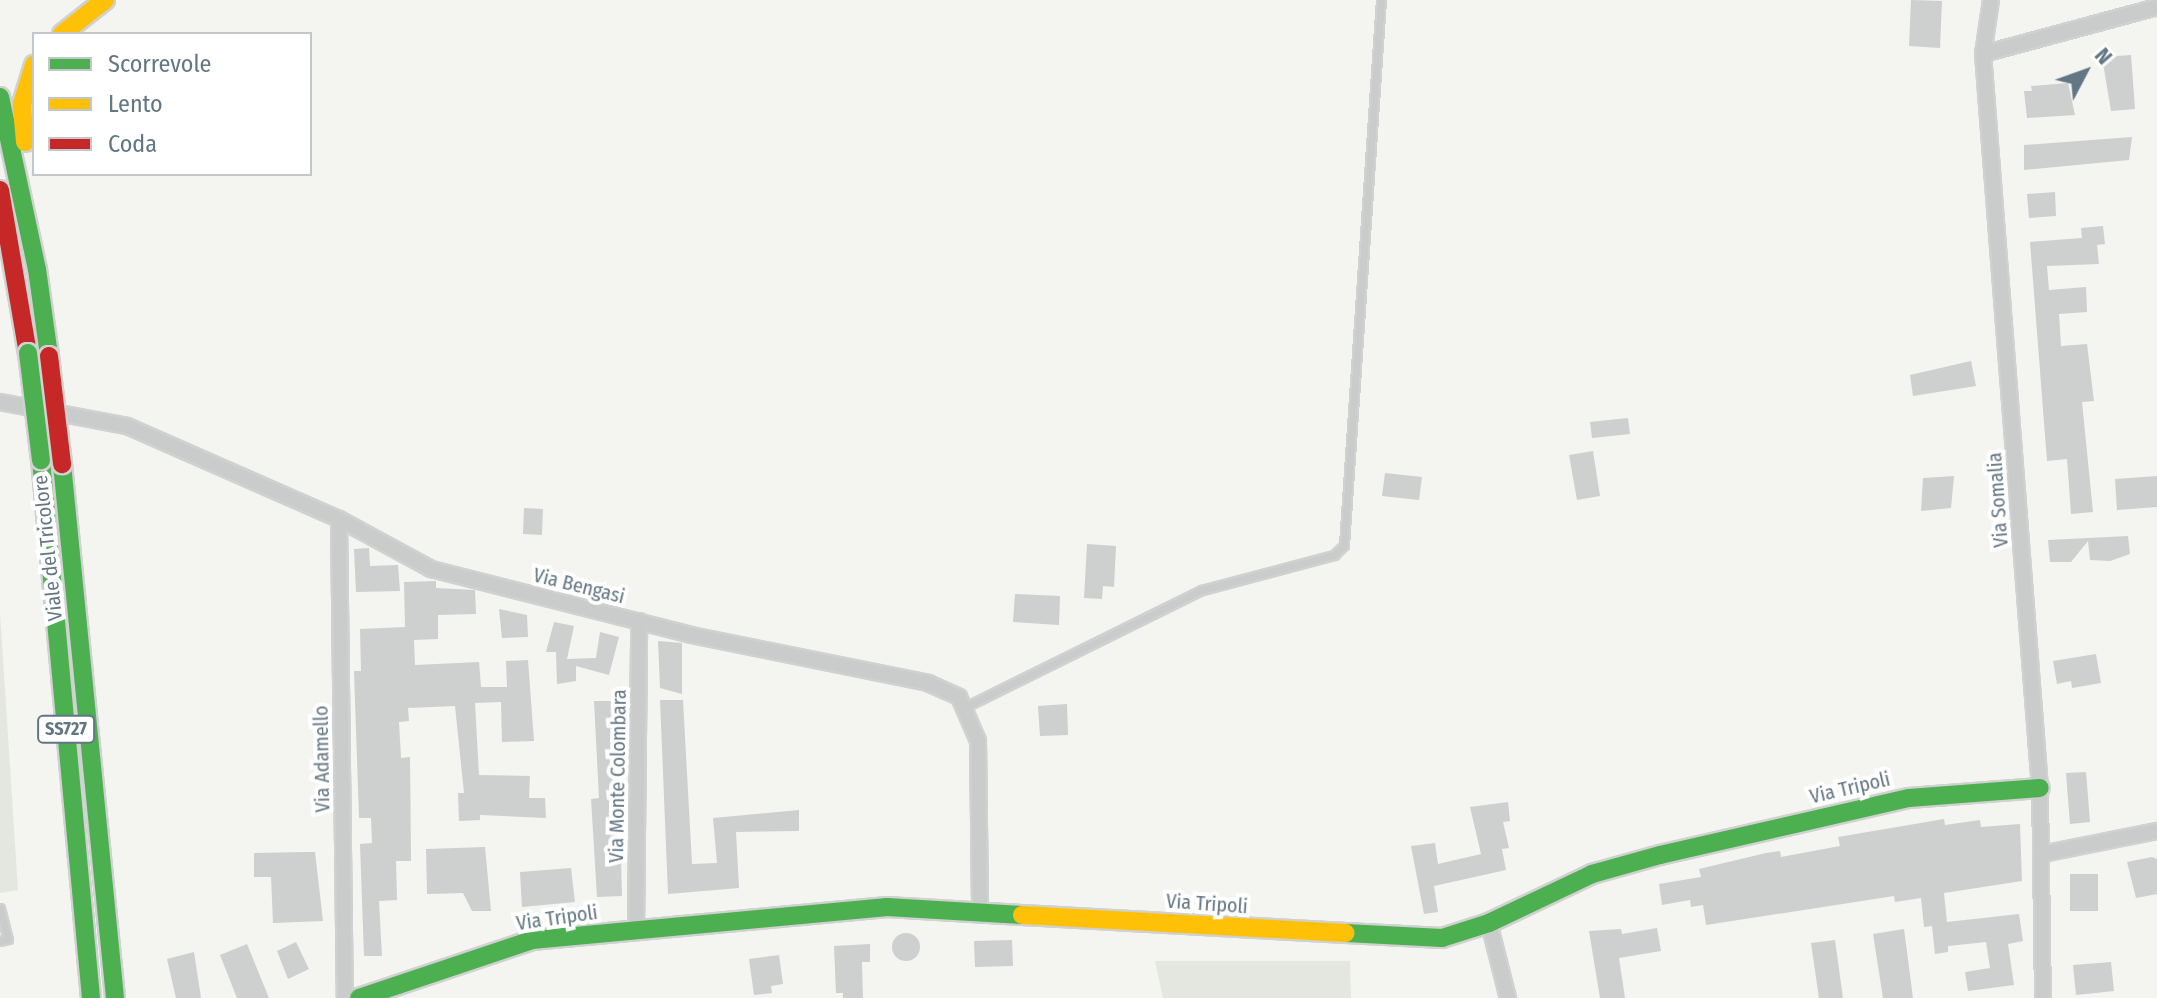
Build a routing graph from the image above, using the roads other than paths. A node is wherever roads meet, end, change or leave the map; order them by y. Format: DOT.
graph roads {
  1 [pos="105,0"];
  2 [pos="1381,0"];
  3 [pos="1991,0"];
  4 [pos="2157,7"];
  5 [pos="65,32"];
  6 [pos="1983,54"];
  7 [pos="32,73"];
  8 [pos="0,97"];
  9 [pos="0,190"];
  10 [pos="0,217"];
  11 [pos="37,269"];
  12 [pos="17,273"];
  13 [pos="0,402"];
  14 [pos="339,519"];
  15 [pos="639,621"];
  16 [pos="965,707"];
  17 [pos="2040,788"];
  18 [pos="2157,831"];
  19 [pos="2042,854"];
  20 [pos="0,908"];
  21 [pos="980,910"];
  22 [pos="1489,923"];
  23 [pos="636,930"];
  24 [pos="0,941"];
  25 [pos="91,998"];
  26 [pos="115,998"];
  27 [pos="345,998"];
  28 [pos="359,998"];
  29 [pos="1508,998"];
  30 [pos="2043,998"];
  1 -- 5 [label="main road"];
  2 -- 16 [label="lane"];
  3 -- 6 [label="street, Via Somalia"];
  4 -- 6 [label="street"];
  6 -- 17 [label="street, Via Somalia"];
  7 -- 11 [label="main road"];
  8 -- 11 [label="main road, Viale del Tricolore / SS727"];
  9 -- 12 [label="main road, Viale del Tricolore / SS727"];
  10 -- 12 [label="main road"];
  11 -- 26 [label="main road, Viale del Tricolore / SS727, bridge"];
  12 -- 25 [label="main road, Viale del Tricolore / SS727, bridge"];
  13 -- 14 [label="street, Via Bengasi"];
  14 -- 15 [label="street, Via Bengasi"];
  14 -- 27 [label="street, Via Adamello"];
  15 -- 16 [label="street, Via Bengasi"];
  15 -- 23 [label="street, Via Monte Colombara"];
  16 -- 21 [label="street"];
  17 -- 19 [label="street, Via Somalia"];
  17 -- 22 [label="main road, Via Tripoli"];
  18 -- 19 [label="street"];
  19 -- 30 [label="street, Via Somalia"];
  20 -- 24 [label="lane"];
  21 -- 22 [label="main road, Via Tripoli"];
  21 -- 23 [label="main road, Via Tripoli"];
  22 -- 29 [label="street"];
  23 -- 28 [label="main road, Via Tripoli"];
}
